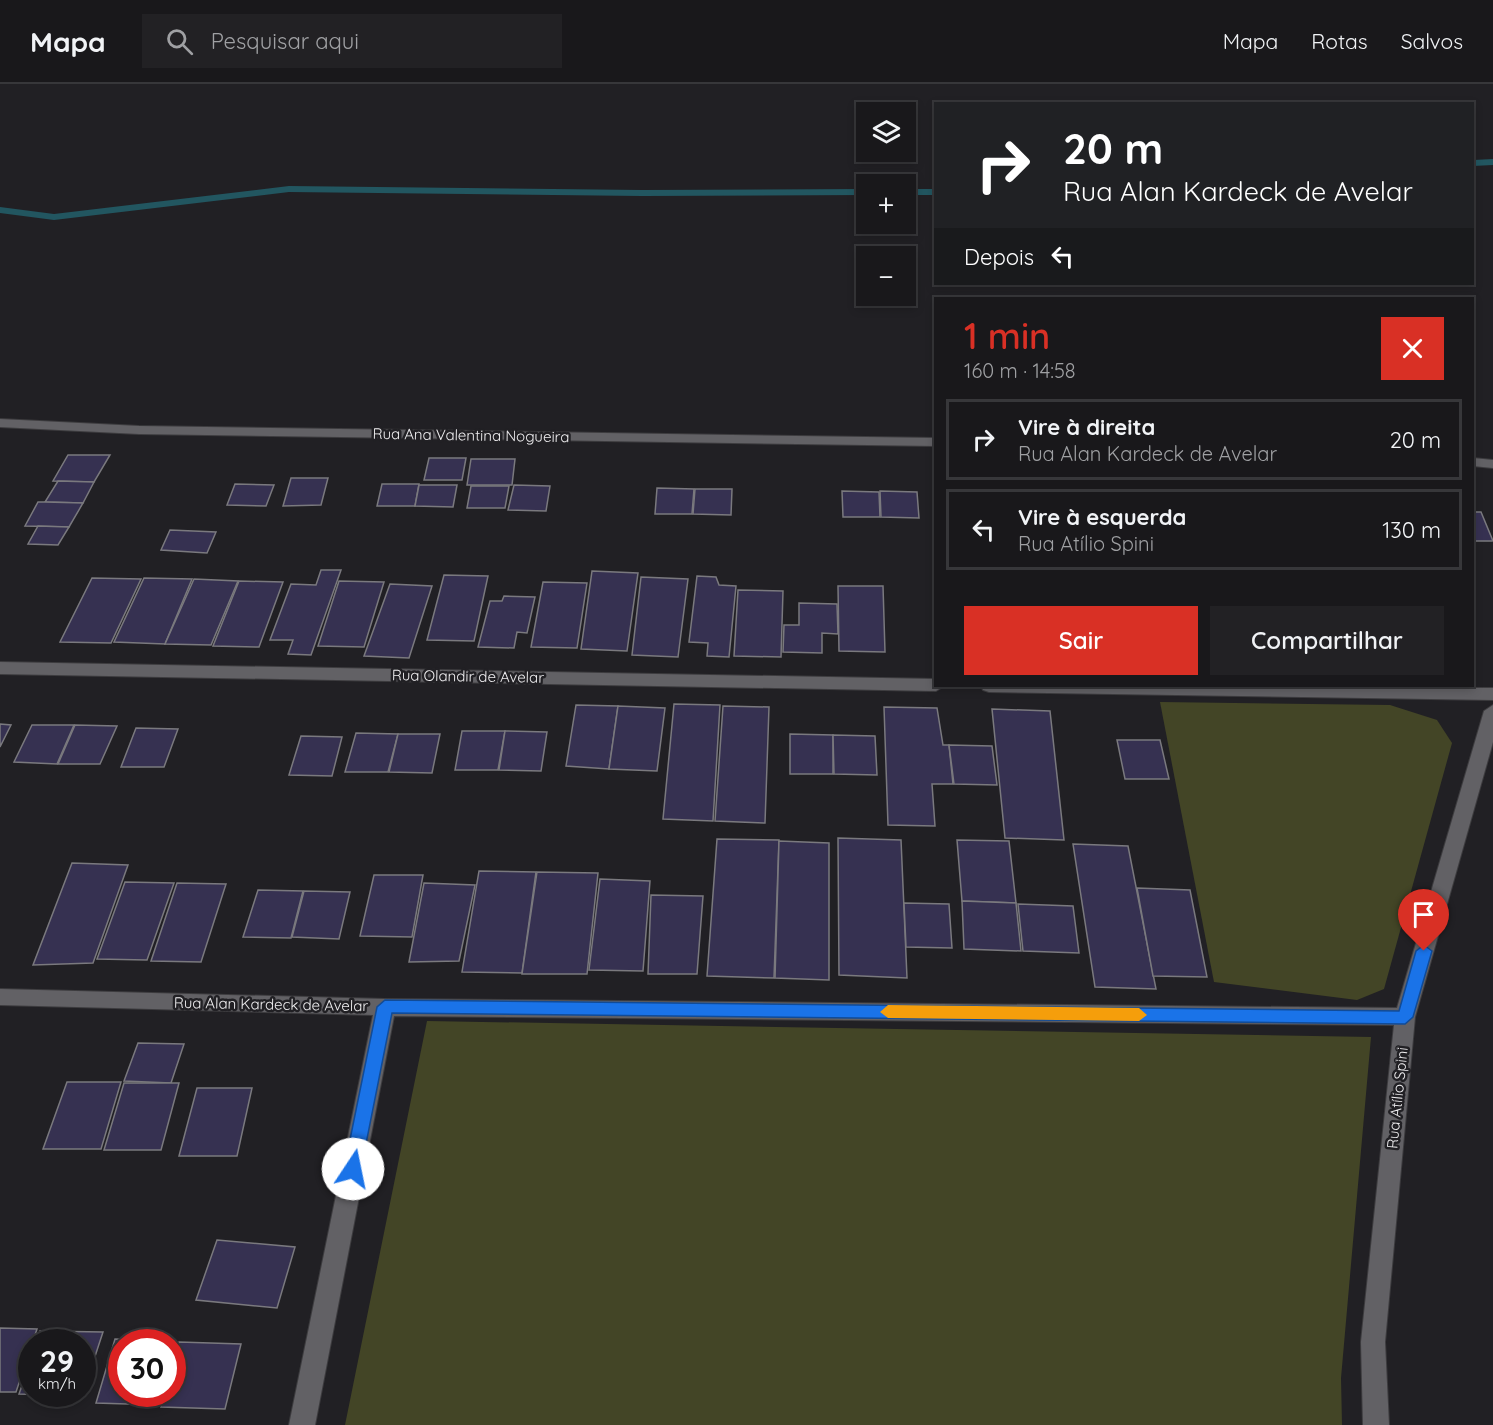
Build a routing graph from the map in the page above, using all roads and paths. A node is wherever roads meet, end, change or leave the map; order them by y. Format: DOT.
graph roads {
  1 [pos="2,425"];
  2 [pos="934,442"];
  3 [pos="1474,462"];
  4 [pos="1493,464"];
  5 [pos="0,668"];
  6 [pos="934,685"];
  7 [pos="1052,687"];
  8 [pos="1493,694"];
  9 [pos="1493,711"];
  10 [pos="0,997"];
  11 [pos="385,1007"];
  12 [pos="1405,1017"];
  13 [pos="302,1425"];
  14 [pos="1376,1425"];
  1 -- 2 [label="street, Rua Ana Valentina Nogueira"];
  3 -- 4 [label="street"];
  5 -- 6 [label="street, Rua Olandir de Avelar"];
  7 -- 8 [label="street"];
  9 -- 12 [label="street, Rua Atílio Spini"];
  10 -- 11 [label="street, Rua Alan Kardeck de Avelar"];
  11 -- 12 [label="street, Rua Alan Kardeck de Avelar"];
  11 -- 13 [label="street"];
  12 -- 14 [label="street, Rua Atílio Spini"];
}
